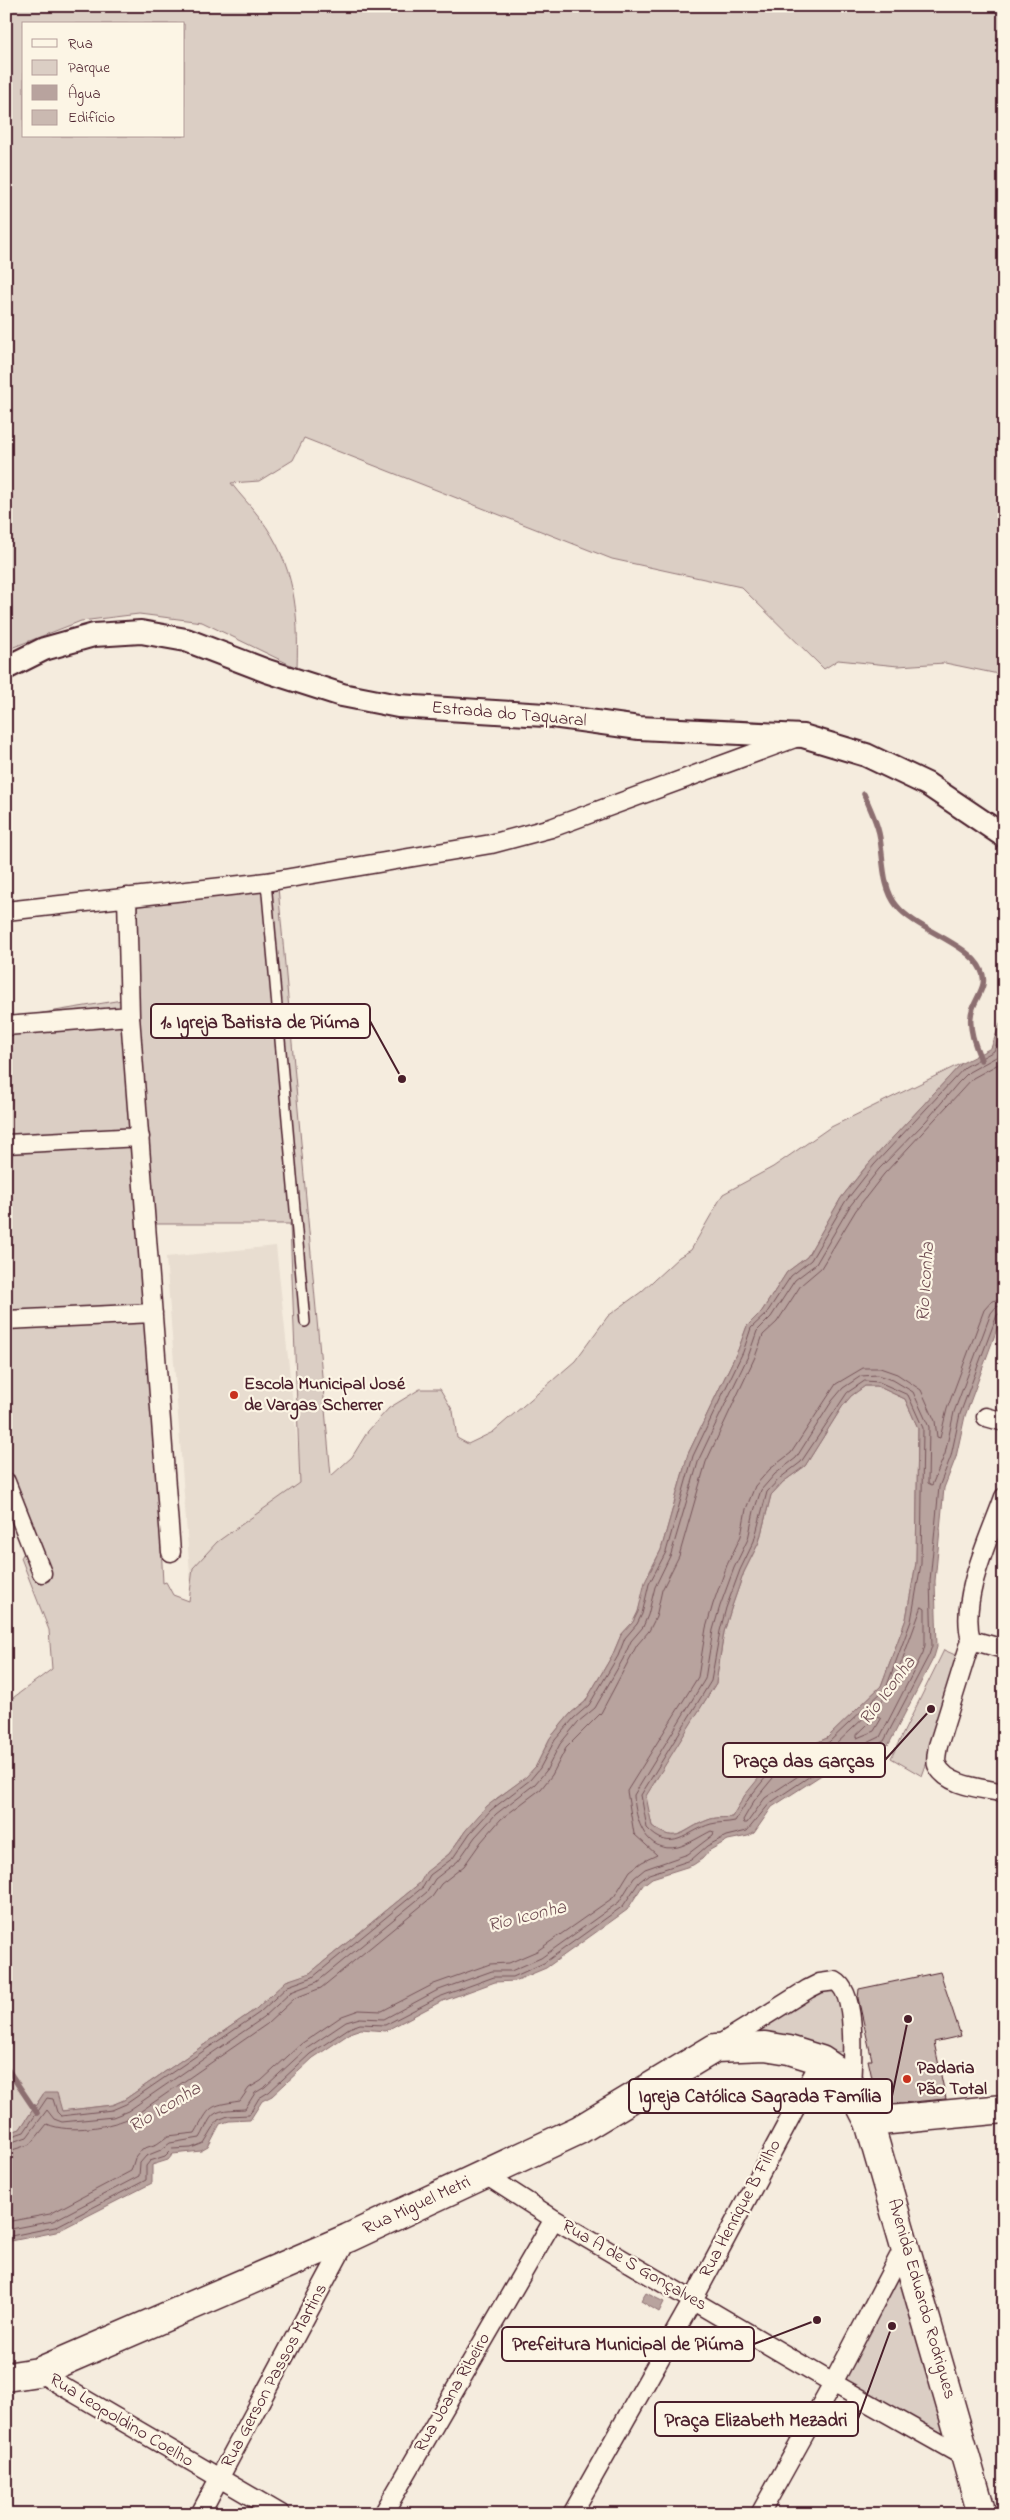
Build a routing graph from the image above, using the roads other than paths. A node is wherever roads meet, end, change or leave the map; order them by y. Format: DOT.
graph roads {
  1 [pos="6,668"];
  2 [pos="803,736"];
  3 [pos="1004,836"];
  4 [pos="266,882"];
  5 [pos="127,897"];
  6 [pos="6,911"];
  7 [pos="130,1016"];
  8 [pos="6,1026"];
  9 [pos="140,1137"];
  10 [pos="6,1144"];
  11 [pos="153,1313"];
  12 [pos="6,1320"];
  13 [pos="305,1322"];
  14 [pos="986,1417"];
  15 [pos="1004,1422"];
  16 [pos="6,1482"];
  17 [pos="1004,1496"];
  18 [pos="171,1552"];
  19 [pos="42,1573"];
  20 [pos="971,1640"];
  21 [pos="1004,1648"];
  22 [pos="1004,1793"];
  23 [pos="715,2048"];
  24 [pos="821,2060"];
  25 [pos="851,2087"];
  26 [pos="1004,2109"];
  27 [pos="869,2122"];
  28 [pos="484,2174"];
  29 [pos="554,2220"];
  30 [pos="348,2238"];
  31 [pos="906,2243"];
  32 [pos="693,2300"];
  33 [pos="38,2372"];
  34 [pos="6,2377"];
  35 [pos="833,2383"];
  36 [pos="968,2459"];
  37 [pos="220,2479"];
  38 [pos="200,2514"];
  39 [pos="281,2514"];
  40 [pos="383,2514"];
  41 [pos="572,2514"];
  42 [pos="760,2514"];
  43 [pos="982,2514"];
  1 -- 2 [label="street, Estrada do Taquaral"];
  2 -- 3 [label="street, Estrada do Taquaral"];
  2 -- 4 [label="street"];
  4 -- 5 [label="street"];
  4 -- 13 [label="lane"];
  5 -- 6 [label="street"];
  5 -- 7 [label="street"];
  7 -- 8 [label="street"];
  7 -- 9 [label="street"];
  9 -- 10 [label="street"];
  9 -- 11 [label="street"];
  11 -- 12 [label="street"];
  11 -- 18 [label="street"];
  14 -- 15 [label="street"];
  16 -- 19 [label="street"];
  17 -- 20 [label="street"];
  20 -- 21 [label="street"];
  20 -- 22 [label="street"];
  23 -- 24 [label="main road, Rua Miguel Metri"];
  23 -- 25 [label="street, Avenida Eduardo Rodrigues"];
  23 -- 28 [label="main road, Rua Miguel Metri"];
  24 -- 25 [label="main road, Avenida Eduardo Rodrigues"];
  24 -- 32 [label="street, Rua Henrique B Filho"];
  25 -- 27 [label="main road, Avenida Eduardo Rodrigues"];
  26 -- 27 [label="main road"];
  27 -- 31 [label="main road, Avenida Eduardo Rodrigues"];
  28 -- 29 [label="street, Rua A de S Gonçalves"];
  28 -- 30 [label="main road, Rua Miguel Metri"];
  29 -- 32 [label="street, Rua A de S Gonçalves"];
  29 -- 40 [label="street, Rua Joana Ribeiro"];
  30 -- 33 [label="main road, Rua Miguel Metri"];
  30 -- 37 [label="street, Rua Gerson Passos Martins"];
  31 -- 35 [label="street"];
  31 -- 36 [label="main road, Avenida Eduardo Rodrigues"];
  32 -- 35 [label="street, Rua A de S Gonçalves"];
  32 -- 41 [label="street, Rua Henrique B Filho"];
  33 -- 34 [label="main road, Rua Miguel Metri"];
  33 -- 37 [label="street, Rua Leopoldino Coelho"];
  35 -- 36 [label="street, Rua A de S Gonçalves"];
  35 -- 42 [label="street"];
  36 -- 43 [label="main road, Avenida Eduardo Rodrigues"];
  37 -- 38 [label="street, Rua Gerson Passos Martins"];
  37 -- 39 [label="street, Rua Leopoldino Coelho"];
}
